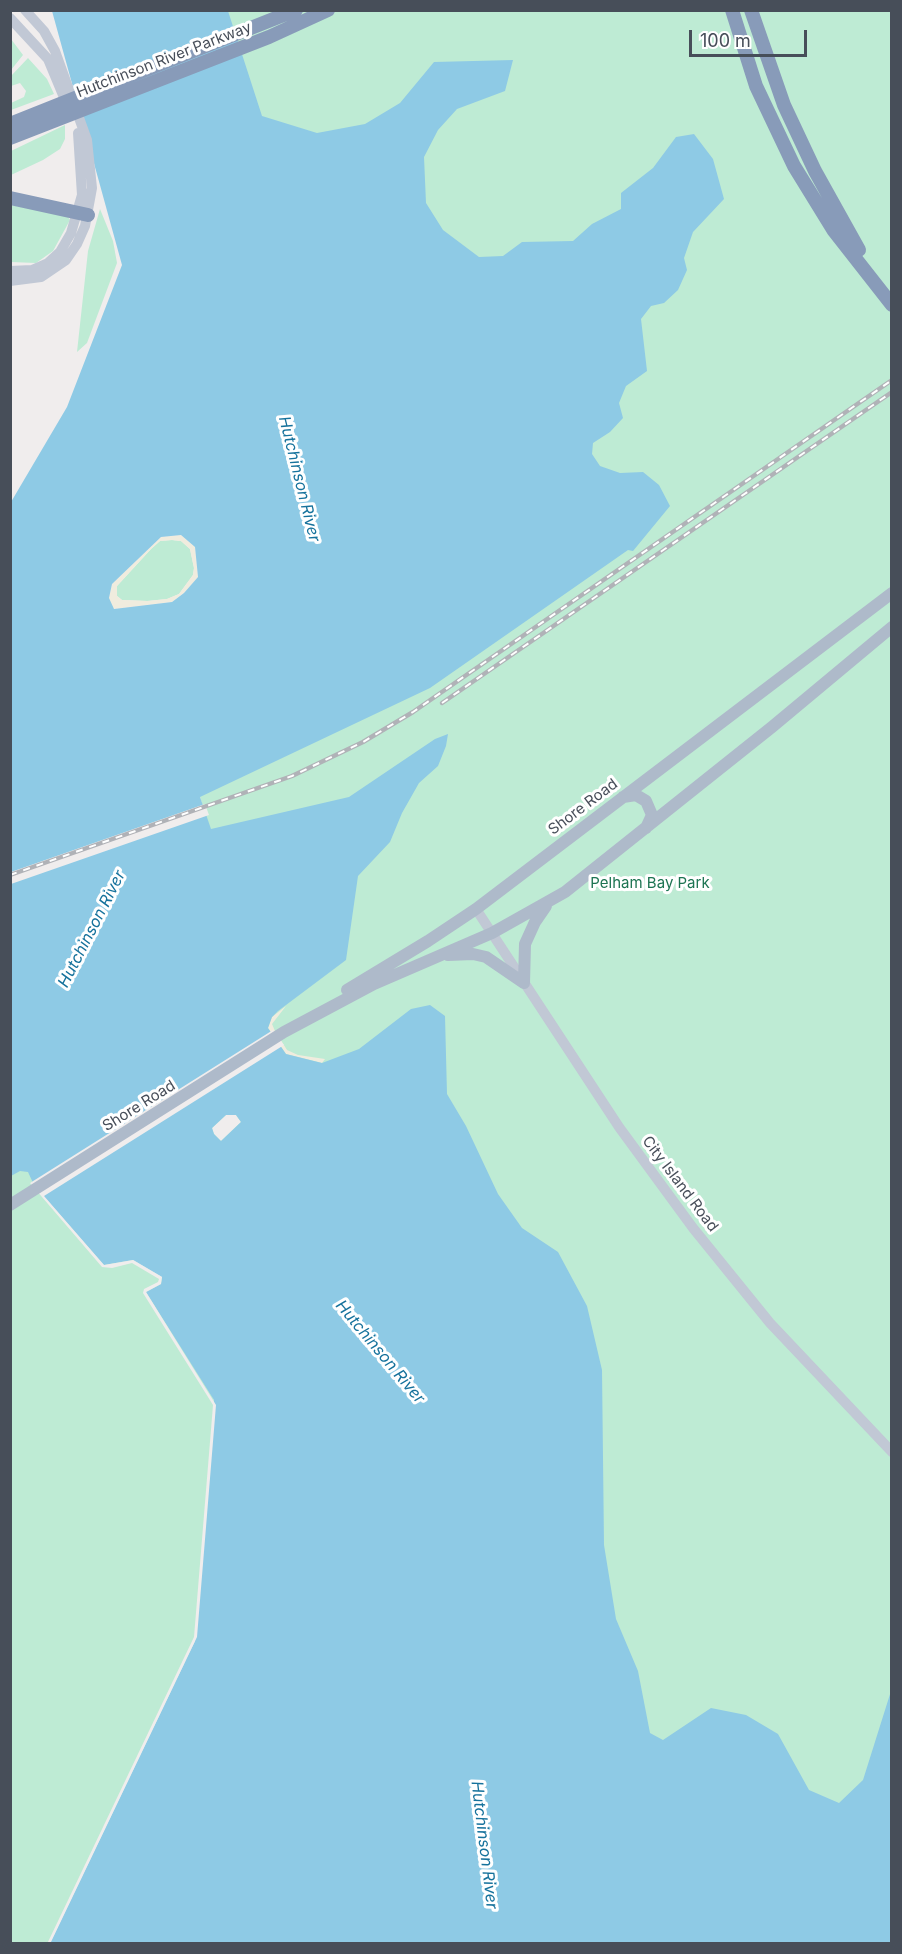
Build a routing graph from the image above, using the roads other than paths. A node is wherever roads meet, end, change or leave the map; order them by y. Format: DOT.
graph roads {
  1 [pos="25,10"];
  2 [pos="328,10"];
  3 [pos="730,10"];
  4 [pos="751,10"];
  5 [pos="300,16"];
  6 [pos="10,18"];
  7 [pos="69,101"];
  8 [pos="43,118"];
  9 [pos="10,124"];
  10 [pos="10,138"];
  11 [pos="10,198"];
  12 [pos="83,214"];
  13 [pos="10,271"];
  14 [pos="10,281"];
  15 [pos="882,291"];
  16 [pos="891,305"];
  17 [pos="891,593"];
  18 [pos="891,627"];
  19 [pos="621,798"];
  20 [pos="646,829"];
  21 [pos="550,901"];
  22 [pos="476,909"];
  23 [pos="492,933"];
  24 [pos="441,955"];
  25 [pos="524,983"];
  26 [pos="284,1032"];
  27 [pos="10,1205"];
  28 [pos="891,1452"];
  1 -- 7 [label="main road"];
  2 -- 5 [label="highway, Hutchinson River Parkway"];
  3 -- 15 [label="highway"];
  4 -- 15 [label="highway"];
  5 -- 8 [label="highway, Hutchinson River Parkway"];
  6 -- 7 [label="main road"];
  7 -- 12 [label="main road"];
  8 -- 9 [label="highway, Hutchinson River Parkway"];
  8 -- 10 [label="highway, Hutchinson River Parkway"];
  11 -- 12 [label="highway"];
  12 -- 13 [label="main road"];
  12 -- 14 [label="main road"];
  15 -- 16 [label="highway"];
  17 -- 19 [label="main road, Shore Road"];
  18 -- 20 [label="main road, Shore Road"];
  19 -- 20 [label="main road"];
  19 -- 22 [label="main road, Shore Road"];
  20 -- 21 [label="main road, Shore Road"];
  21 -- 23 [label="main road, Shore Road"];
  21 -- 25 [label="main road"];
  22 -- 23 [label="main road, City Island Road"];
  22 -- 26 [label="main road, Shore Road"];
  23 -- 24 [label="main road, Shore Road"];
  23 -- 25 [label="main road, City Island Road"];
  24 -- 25 [label="main road"];
  24 -- 26 [label="main road, Shore Road"];
  25 -- 28 [label="main road, City Island Road"];
  26 -- 27 [label="main road, Shore Road"];
}
